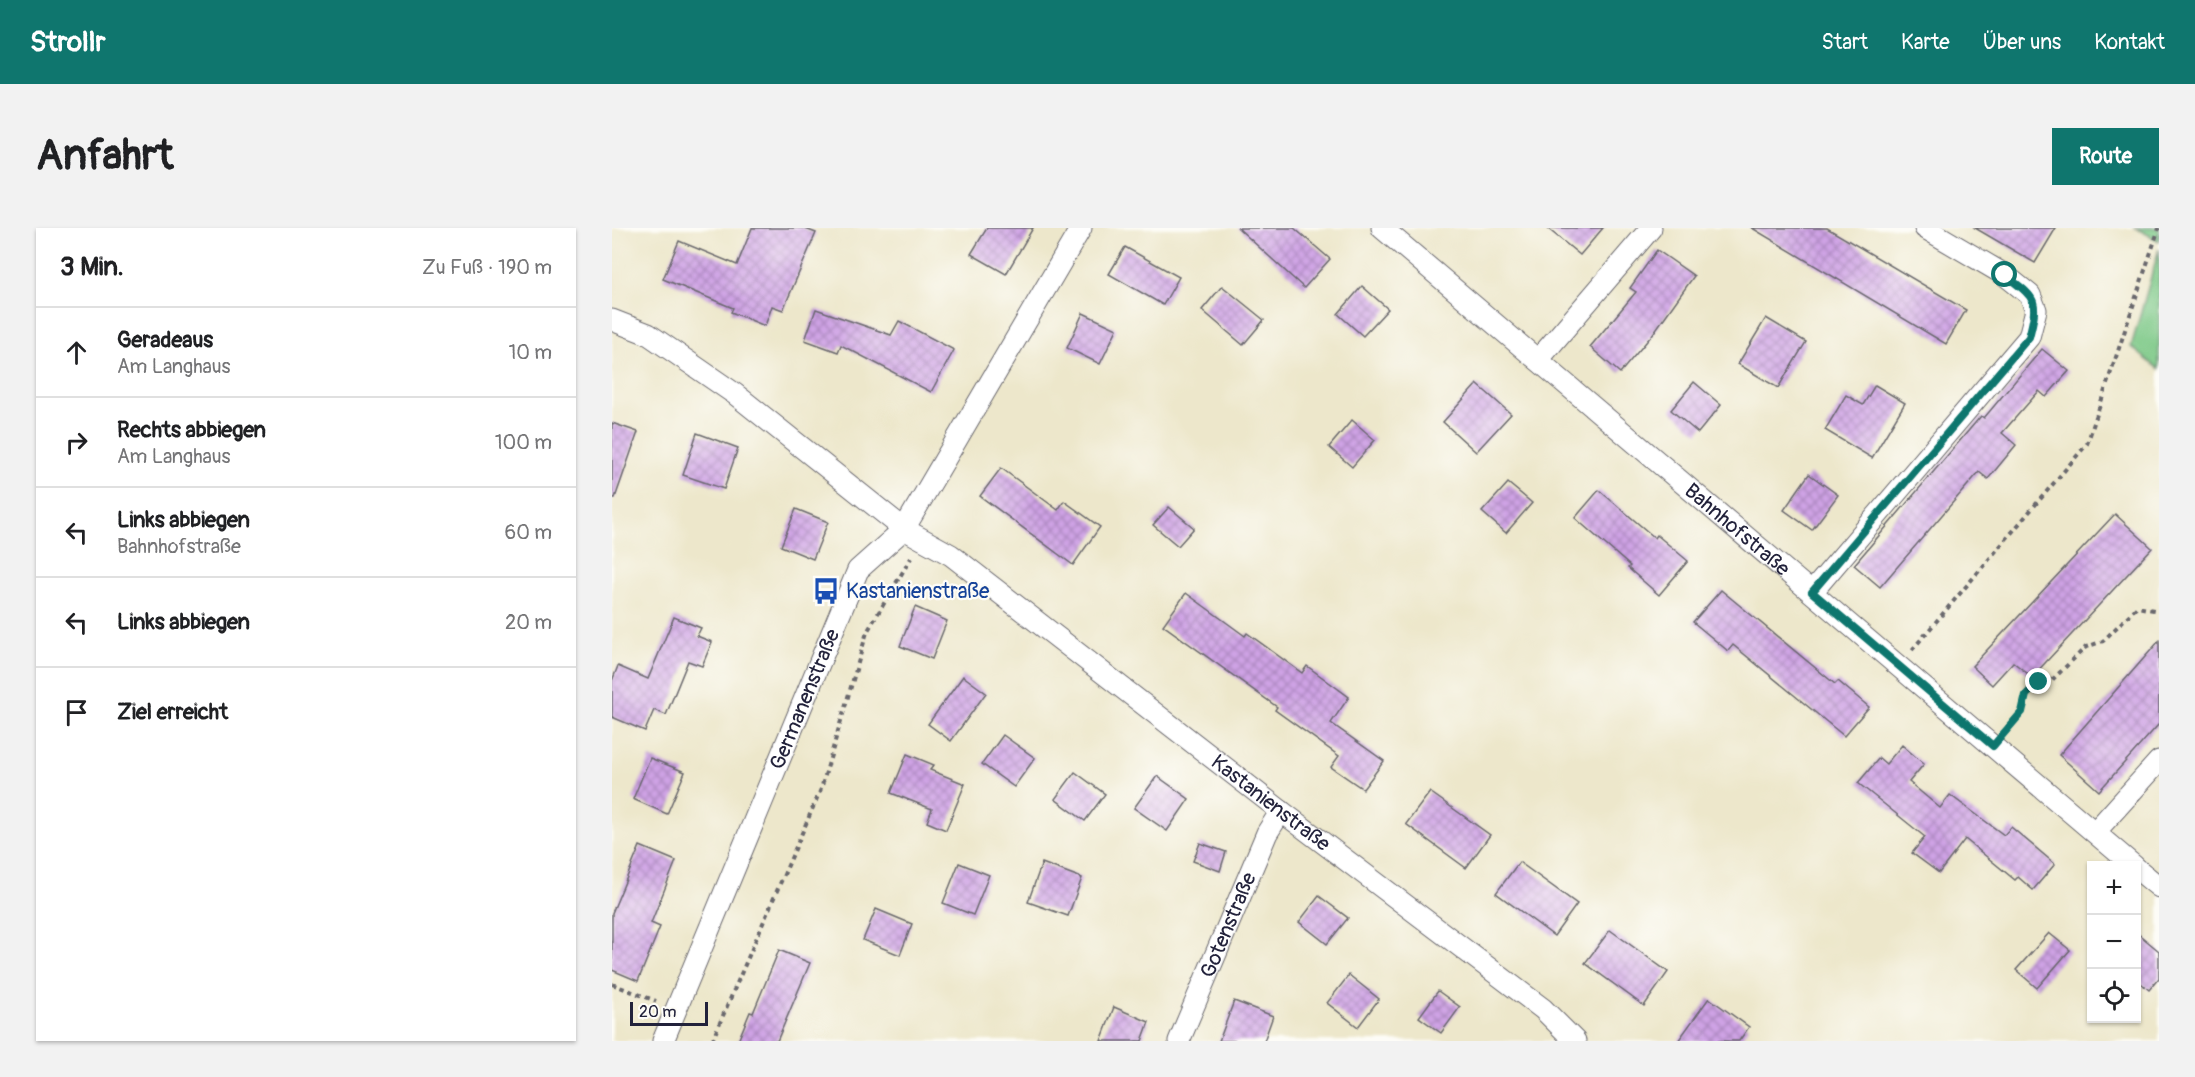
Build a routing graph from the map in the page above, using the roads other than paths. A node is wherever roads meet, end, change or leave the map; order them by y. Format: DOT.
graph roads {
  1 [pos="1081,228"];
  2 [pos="1383,228"];
  3 [pos="1651,228"];
  4 [pos="1925,228"];
  5 [pos="612,320"];
  6 [pos="1538,360"];
  7 [pos="913,534"];
  8 [pos="1812,592"];
  9 [pos="2159,761"];
  10 [pos="1281,811"];
  11 [pos="2095,832"];
  12 [pos="2128,861"];
  13 [pos="2141,872"];
  14 [pos="2159,887"];
  15 [pos="1568,1038"];
  16 [pos="663,1041"];
  17 [pos="1179,1041"];
  1 -- 7 [label="street, Germanenstraße"];
  2 -- 6 [label="street, Bahnhofstraße"];
  3 -- 6 [label="street"];
  4 -- 8 [label="street"];
  5 -- 7 [label="street, Kastanienstraße"];
  6 -- 8 [label="street, Bahnhofstraße"];
  7 -- 10 [label="street, Kastanienstraße"];
  7 -- 16 [label="street, Germanenstraße"];
  8 -- 11 [label="street, Bahnhofstraße"];
  9 -- 11 [label="street"];
  10 -- 15 [label="street, Kastanienstraße"];
  10 -- 17 [label="street, Gotenstraße"];
  11 -- 12 [label="street, Bahnhofstraße"];
  13 -- 14 [label="street, Bahnhofstraße"];
}
